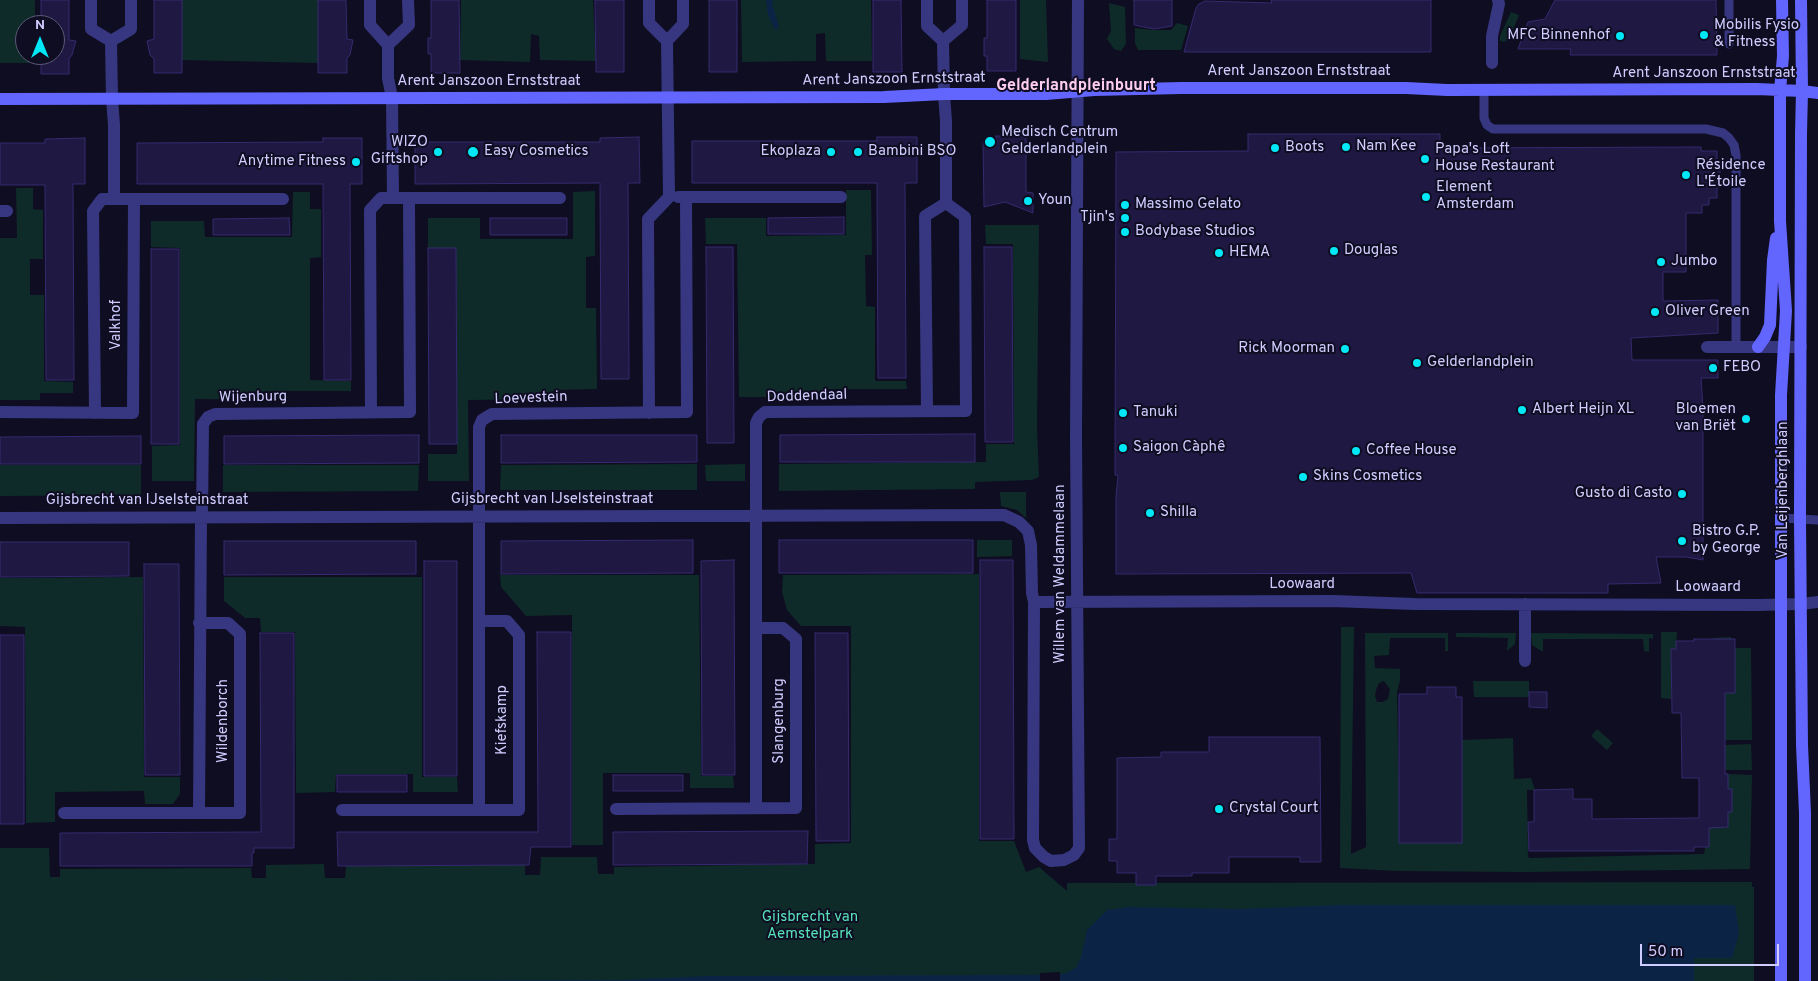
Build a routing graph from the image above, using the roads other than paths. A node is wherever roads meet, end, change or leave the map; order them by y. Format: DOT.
graph roads {
  1 [pos="91,0"];
  2 [pos="131,0"];
  3 [pos="370,0"];
  4 [pos="408,0"];
  5 [pos="649,0"];
  6 [pos="683,0"];
  7 [pos="927,0"];
  8 [pos="962,0"];
  9 [pos="1078,0"];
  10 [pos="1498,0"];
  11 [pos="1729,0"];
  12 [pos="1782,0"];
  13 [pos="1801,0"];
  14 [pos="111,41"];
  15 [pos="667,41"];
  16 [pos="943,41"];
  17 [pos="1729,44"];
  18 [pos="388,45"];
  19 [pos="1492,63"];
  20 [pos="1484,90"];
  21 [pos="1780,91"];
  22 [pos="1802,91"];
  23 [pos="1079,92"];
  24 [pos="1818,93"];
  25 [pos="944,94"];
  26 [pos="392,98"];
  27 [pos="667,98"];
  28 [pos="0,99"];
  29 [pos="112,99"];
  30 [pos="668,197"];
  31 [pos="686,197"];
  32 [pos="841,197"];
  33 [pos="393,198"];
  34 [pos="409,198"];
  35 [pos="560,198"];
  36 [pos="114,199"];
  37 [pos="134,199"];
  38 [pos="283,199"];
  39 [pos="946,203"];
  40 [pos="1780,221"];
  41 [pos="1707,347"];
  42 [pos="1736,347"];
  43 [pos="1758,347"];
  44 [pos="1785,347"];
  45 [pos="1801,347"];
  46 [pos="927,411"];
  47 [pos="0,412"];
  48 [pos="371,412"];
  49 [pos="96,413"];
  50 [pos="650,413"];
  51 [pos="757,515"];
  52 [pos="201,516"];
  53 [pos="479,516"];
  54 [pos="0,518"];
  55 [pos="1782,518"];
  56 [pos="1800,518"];
  57 [pos="1818,520"];
  58 [pos="1078,601"];
  59 [pos="1034,602"];
  60 [pos="1818,602"];
  61 [pos="1525,604"];
  62 [pos="1801,604"];
  63 [pos="1781,605"];
  64 [pos="479,621"];
  65 [pos="199,623"];
  66 [pos="756,628"];
  67 [pos="1526,660"];
  68 [pos="756,808"];
  69 [pos="616,809"];
  70 [pos="342,810"];
  71 [pos="479,810"];
  72 [pos="64,813"];
  73 [pos="199,813"];
  74 [pos="1781,981"];
  75 [pos="1804,981"];
  1 -- 14 [label="street"];
  2 -- 14 [label="street"];
  3 -- 18 [label="street"];
  4 -- 18 [label="street"];
  5 -- 15 [label="street"];
  6 -- 15 [label="street"];
  7 -- 16 [label="street"];
  8 -- 16 [label="street"];
  9 -- 23 [label="street, Willem van Weldammelaan"];
  10 -- 19 [label="street"];
  11 -- 17 [label="lane"];
  12 -- 21 [label="street, Van Leijenberghlaan"];
  13 -- 22 [label="street, Van Leijenberghlaan"];
  14 -- 29 [label="street"];
  15 -- 27 [label="street"];
  16 -- 25 [label="street"];
  18 -- 26 [label="street"];
  20 -- 21 [label="street, Arent Janszoon Ernststraat"];
  20 -- 23 [label="street, Arent Janszoon Ernststraat"];
  20 -- 42 [label="lane"];
  21 -- 22 [label="street, Arent Janszoon Ernststraat"];
  21 -- 40 [label="street, Van Leijenberghlaan"];
  22 -- 24 [label="street, Arent Janszoon Ernststraat"];
  22 -- 45 [label="street, Van Leijenberghlaan"];
  23 -- 25 [label="street, Arent Janszoon Ernststraat"];
  23 -- 58 [label="street, Willem van Weldammelaan"];
  25 -- 27 [label="street, Arent Janszoon Ernststraat"];
  25 -- 39 [label="street"];
  26 -- 27 [label="street, Arent Janszoon Ernststraat"];
  26 -- 29 [label="street, Arent Janszoon Ernststraat"];
  26 -- 33 [label="street"];
  27 -- 30 [label="street"];
  28 -- 29 [label="street, Arent Janszoon Ernststraat"];
  29 -- 36 [label="street"];
  30 -- 31 [label="street"];
  30 -- 50 [label="street"];
  31 -- 32 [label="street"];
  31 -- 50 [label="street, Loevestein"];
  33 -- 34 [label="street"];
  33 -- 48 [label="street"];
  34 -- 35 [label="street"];
  34 -- 48 [label="street, Wijenburg"];
  36 -- 37 [label="street, Valkhof"];
  36 -- 49 [label="street, Valkhof"];
  37 -- 38 [label="street, Valkhof"];
  37 -- 49 [label="street, Valkhof"];
  39 -- 46 [label="street"];
  39 -- 46 [label="street, Doddendaal"];
  40 -- 43 [label="street, Van Leijenberghlaan"];
  40 -- 44 [label="street, Van Leijenberghlaan"];
  41 -- 42 [label="street"];
  42 -- 43 [label="street"];
  43 -- 44 [label="street"];
  44 -- 45 [label="street"];
  44 -- 55 [label="street, Van Leijenberghlaan"];
  45 -- 56 [label="street, Van Leijenberghlaan"];
  46 -- 51 [label="street, Doddendaal"];
  47 -- 49 [label="street, Valkhof"];
  48 -- 52 [label="street, Wijenburg"];
  50 -- 53 [label="street, Loevestein"];
  51 -- 53 [label="street, Gijsbrecht van IJselsteinstraat"];
  51 -- 59 [label="street, Gijsbrecht van IJselsteinstraat"];
  51 -- 66 [label="street, Slangenburg"];
  52 -- 53 [label="street, Gijsbrecht van IJselsteinstraat"];
  52 -- 54 [label="street, Gijsbrecht van IJselsteinstraat"];
  52 -- 65 [label="street, Wildenborch"];
  53 -- 64 [label="street, Kiefskamp"];
  55 -- 56 [label="lane"];
  55 -- 63 [label="street, Van Leijenberghlaan"];
  56 -- 57 [label="lane"];
  56 -- 62 [label="street, Van Leijenberghlaan"];
  58 -- 59 [label="street, Loowaard"];
  58 -- 59 [label="street, Willem van Weldammelaan"];
  58 -- 61 [label="street, Loowaard"];
  60 -- 62 [label="street, Loowaard"];
  61 -- 63 [label="street, Loowaard"];
  61 -- 67 [label="street"];
  62 -- 63 [label="street, Loowaard"];
  62 -- 75 [label="street, Van Leijenberghlaan"];
  63 -- 74 [label="street, Van Leijenberghlaan"];
  64 -- 71 [label="street, Kiefskamp"];
  64 -- 71 [label="street, Kiefskamp"];
  65 -- 73 [label="street, Wildenborch"];
  65 -- 73 [label="street, Wildenborch"];
  66 -- 68 [label="street, Slangenburg"];
  66 -- 68 [label="street, Slangenburg"];
  68 -- 69 [label="street, Slangenburg"];
  70 -- 71 [label="street, Kiefskamp"];
  72 -- 73 [label="street, Wildenborch"];
}
